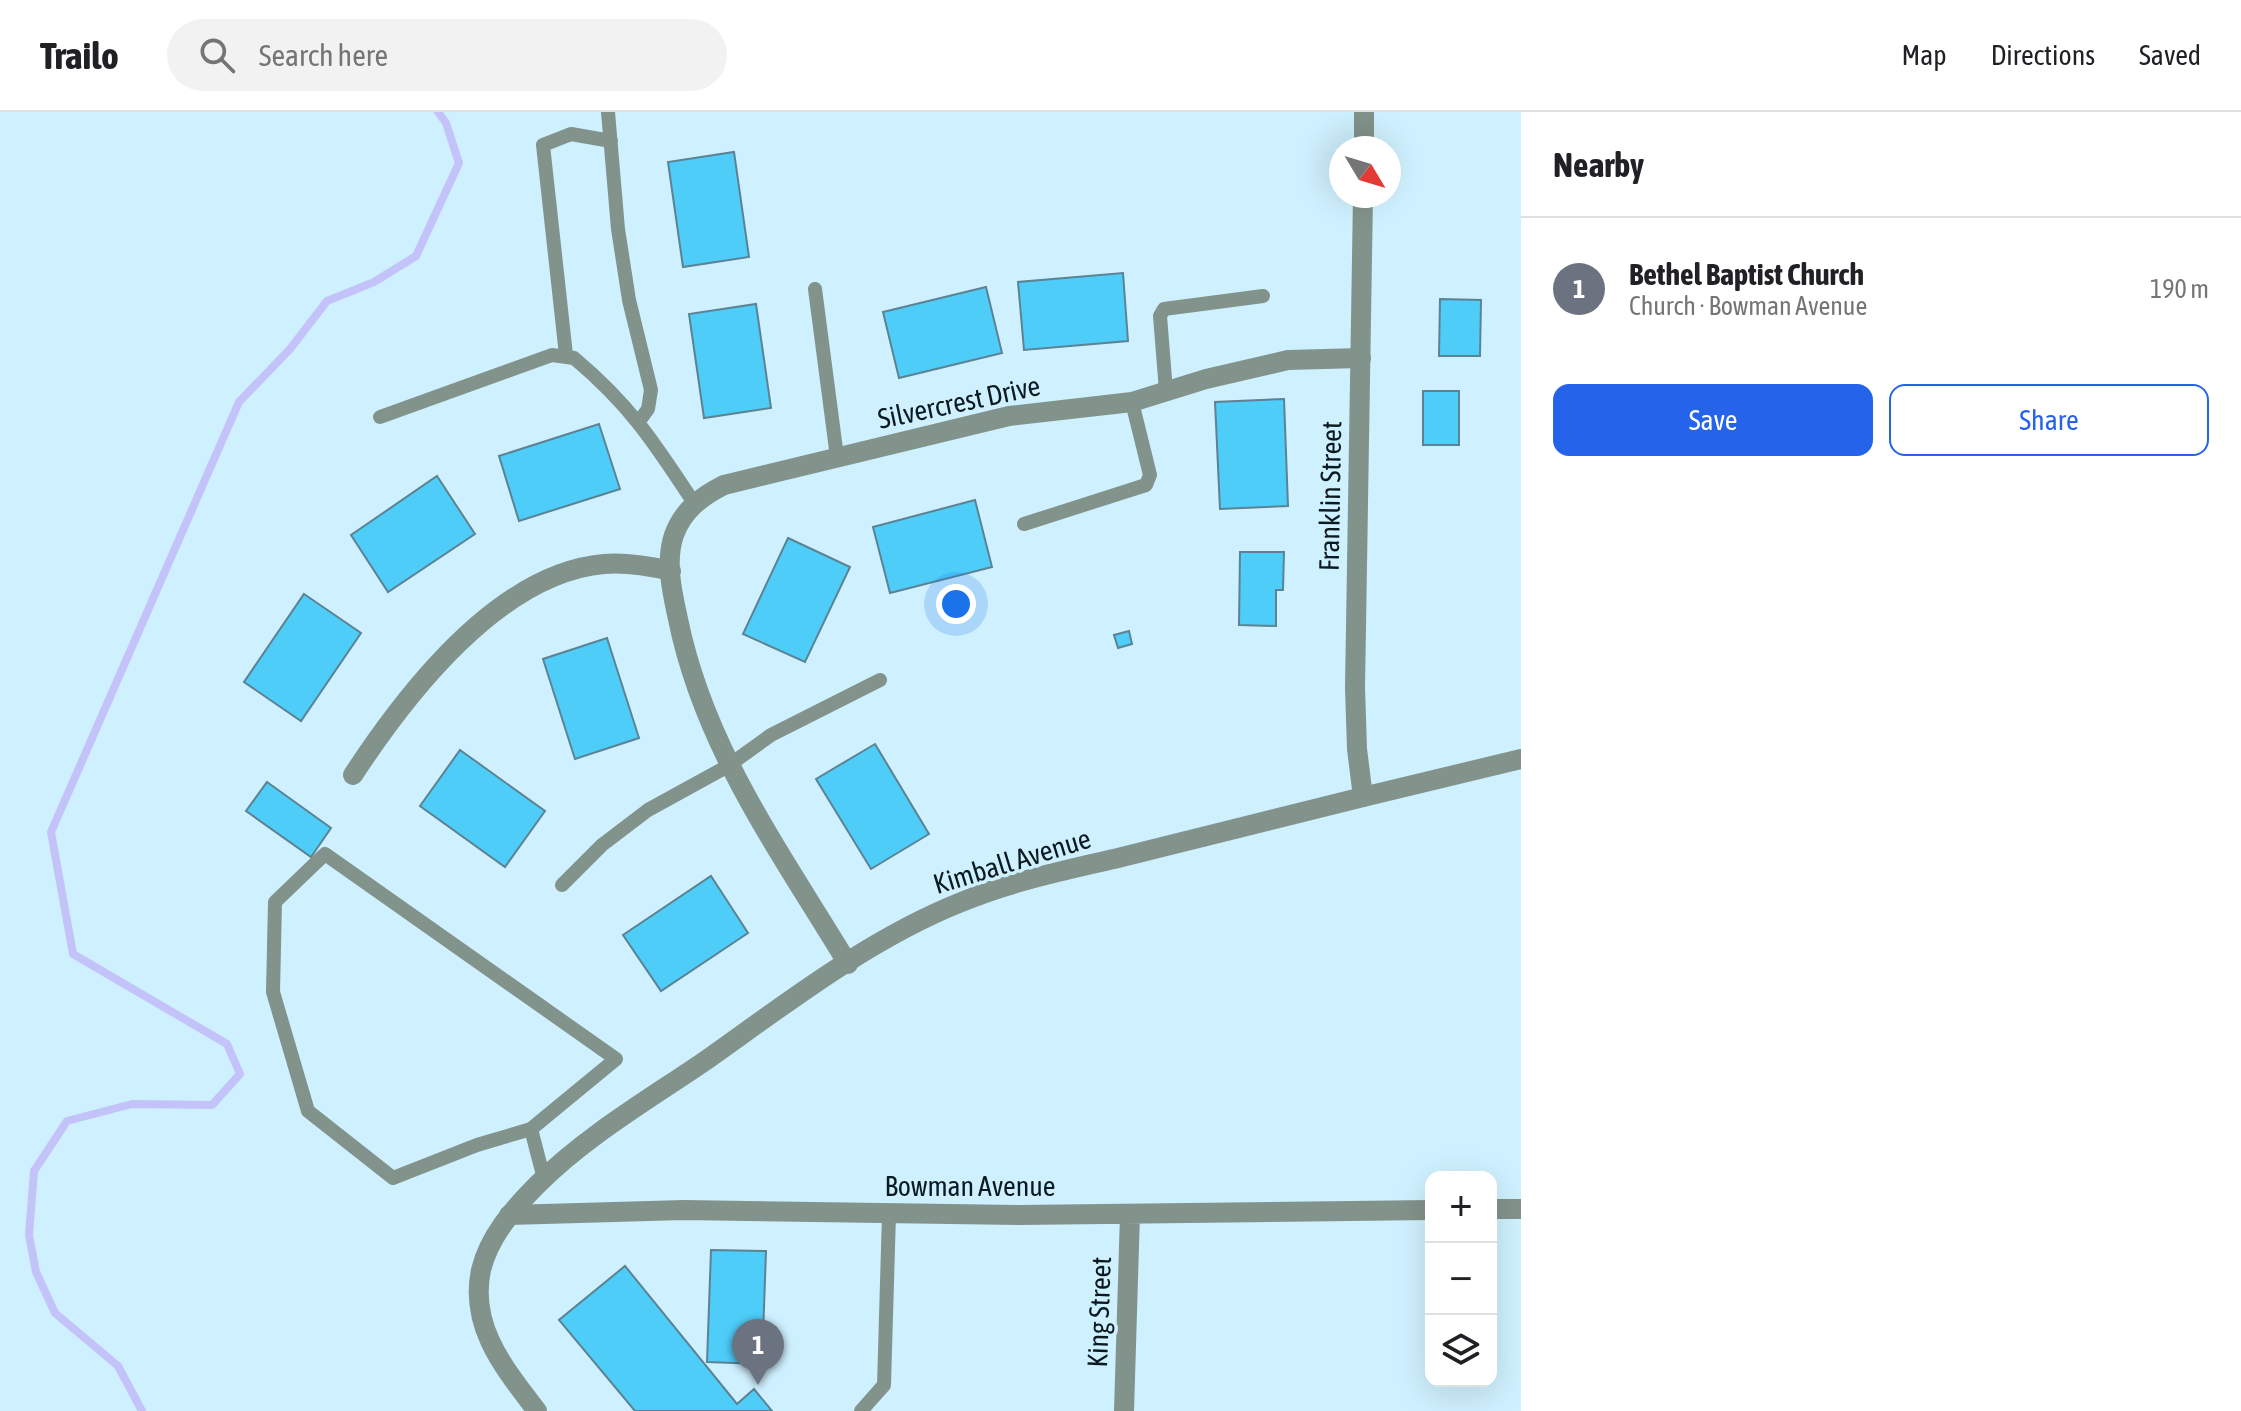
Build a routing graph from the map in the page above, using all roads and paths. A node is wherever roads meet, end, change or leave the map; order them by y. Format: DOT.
graph roads {
  1 [pos="608,112"];
  2 [pos="1364,112"];
  3 [pos="1364,136"];
  4 [pos="611,141"];
  5 [pos="1363,208"];
  6 [pos="815,289"];
  7 [pos="1263,296"];
  8 [pos="566,355"];
  9 [pos="1361,358"];
  10 [pos="1166,391"];
  11 [pos="1132,402"];
  12 [pos="380,417"];
  13 [pos="640,420"];
  14 [pos="837,457"];
  15 [pos="694,503"];
  16 [pos="1024,524"];
  17 [pos="671,571"];
  18 [pos="880,680"];
  19 [pos="1521,759"];
  20 [pos="728,766"];
  21 [pos="353,775"];
  22 [pos="1363,797"];
  23 [pos="562,885"];
  24 [pos="848,964"];
  25 [pos="531,1129"];
  26 [pos="544,1179"];
  27 [pos="1497,1209"];
  28 [pos="1521,1209"];
  29 [pos="1425,1210"];
  30 [pos="889,1214"];
  31 [pos="1130,1214"];
  32 [pos="509,1215"];
  33 [pos="537,1411"];
  34 [pos="861,1411"];
  35 [pos="1124,1411"];
  1 -- 4 [label="lane"];
  2 -- 3 [label="street"];
  4 -- 8 [label="lane"];
  4 -- 13 [label="lane"];
  5 -- 9 [label="street, Franklin Street"];
  6 -- 14 [label="lane"];
  7 -- 10 [label="lane"];
  8 -- 12 [label="lane"];
  8 -- 13 [label="lane"];
  9 -- 10 [label="street, Silvercrest Drive"];
  9 -- 22 [label="street, Franklin Street"];
  10 -- 11 [label="street, Silvercrest Drive"];
  11 -- 14 [label="street, Silvercrest Drive"];
  11 -- 16 [label="lane"];
  13 -- 15 [label="lane"];
  14 -- 15 [label="street, Silvercrest Drive"];
  15 -- 17 [label="street"];
  17 -- 20 [label="street"];
  17 -- 21 [label="street"];
  18 -- 20 [label="lane"];
  19 -- 22 [label="street, Kimball Avenue"];
  20 -- 23 [label="lane"];
  20 -- 24 [label="street"];
  22 -- 24 [label="street, Kimball Avenue"];
  24 -- 26 [label="street, Kimball Avenue"];
  25 -- 25 [label="lane"];
  25 -- 26 [label="lane"];
  26 -- 32 [label="street, Kimball Avenue"];
  27 -- 28 [label="street"];
  29 -- 31 [label="street, Bowman Avenue"];
  30 -- 31 [label="street, Bowman Avenue"];
  30 -- 32 [label="street, Bowman Avenue"];
  30 -- 34 [label="lane"];
  31 -- 35 [label="street, King Street"];
  32 -- 33 [label="street, Kimball Avenue"];
}
